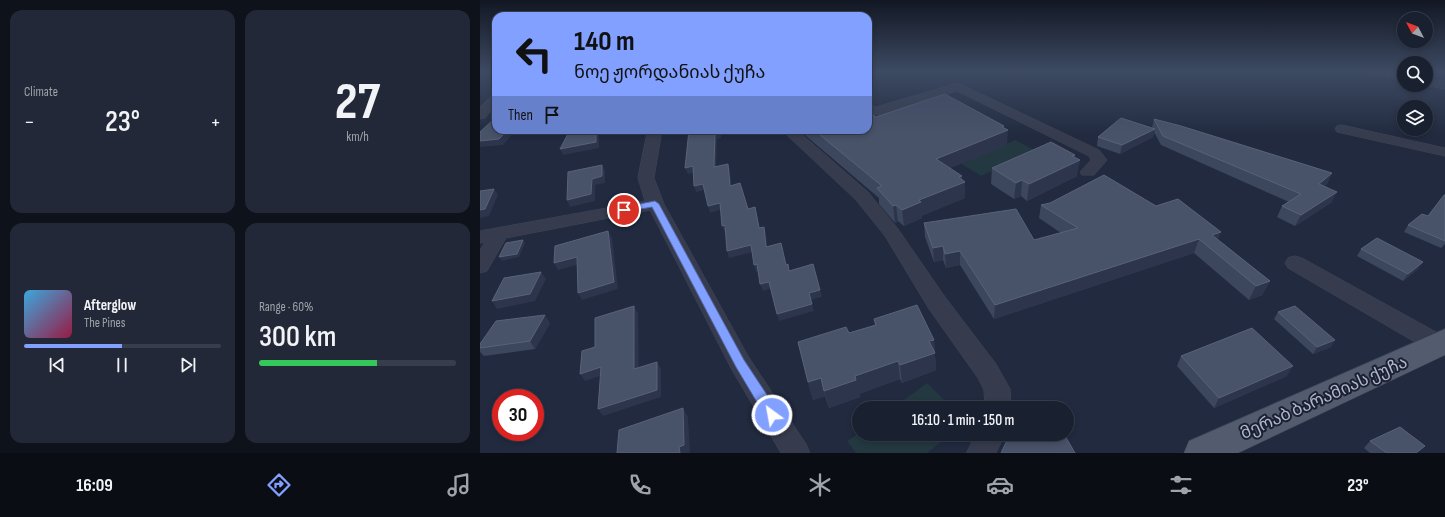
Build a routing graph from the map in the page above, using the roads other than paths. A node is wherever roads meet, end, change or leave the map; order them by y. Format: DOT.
graph roads {
  1 [pos="941,92"];
  2 [pos="969,92"];
  3 [pos="492,98"];
  4 [pos="480,100"];
  5 [pos="492,102"];
  6 [pos="872,111"];
  7 [pos="480,115"];
  8 [pos="1342,129"];
  9 [pos="654,134"];
  10 [pos="793,134"];
  11 [pos="1445,152"];
  12 [pos="1088,172"];
  13 [pos="655,204"];
  14 [pos="500,234"];
  15 [pos="480,237"];
  16 [pos="1295,262"];
  17 [pos="480,266"];
  18 [pos="1443,344"];
  19 [pos="998,401"];
  20 [pos="987,441"];
  21 [pos="796,453"];
  22 [pos="981,453"];
  23 [pos="1201,453"];
  1 -- 6 [label="street"];
  2 -- 12 [label="street"];
  3 -- 4 [label="street"];
  5 -- 7 [label="street"];
  8 -- 11 [label="street"];
  9 -- 13 [label="street"];
  10 -- 19 [label="street"];
  13 -- 14 [label="street"];
  13 -- 21 [label="street"];
  14 -- 15 [label="street"];
  14 -- 17 [label="street"];
  16 -- 18 [label="street"];
  18 -- 23 [label="main road, მერაბ ბარამიას ქუჩა"];
  20 -- 22 [label="street"];
}
